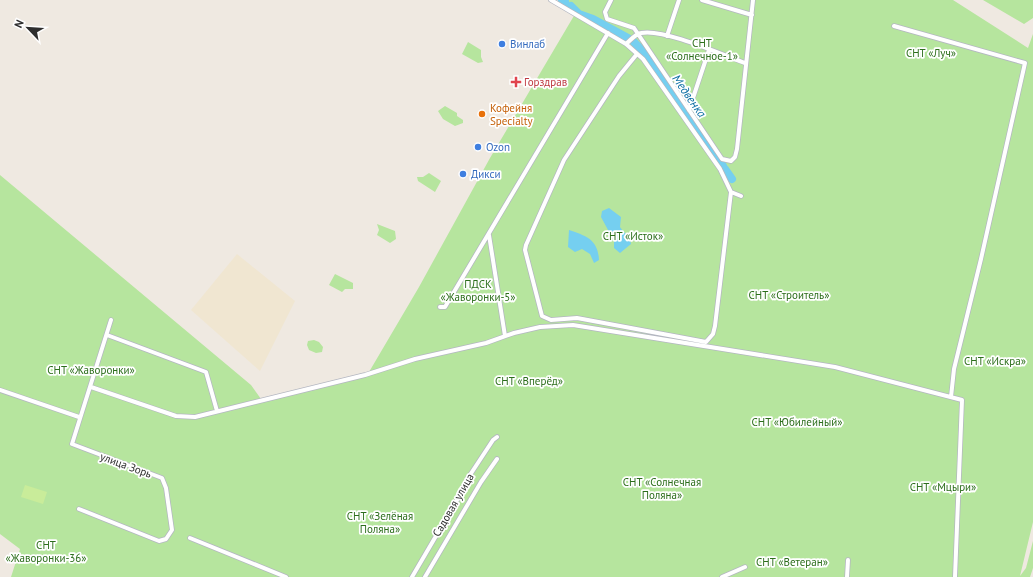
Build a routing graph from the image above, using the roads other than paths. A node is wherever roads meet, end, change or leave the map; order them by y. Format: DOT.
graph roads {
  1 [pos="551,0"];
  2 [pos="611,0"];
  3 [pos="679,0"];
  4 [pos="702,0"];
  5 [pos="754,0"];
  6 [pos="752,15"];
  7 [pos="894,26"];
  8 [pos="608,33"];
  9 [pos="638,34"];
  10 [pos="667,36"];
  11 [pos="626,44"];
  12 [pos="709,50"];
  13 [pos="637,54"];
  14 [pos="746,63"];
  15 [pos="689,110"];
  16 [pos="731,192"];
  17 [pos="741,196"];
  18 [pos="488,235"];
  19 [pos="440,307"];
  20 [pos="111,320"];
  21 [pos="107,335"];
  22 [pos="505,336"];
  23 [pos="91,387"];
  24 [pos="0,390"];
  25 [pos="951,397"];
  26 [pos="217,411"];
  27 [pos="79,417"];
  28 [pos="498,437"];
  29 [pos="497,459"];
  30 [pos="79,509"];
  31 [pos="190,538"];
  32 [pos="848,560"];
  33 [pos="745,567"];
  34 [pos="286,577"];
  35 [pos="412,577"];
  36 [pos="425,577"];
  37 [pos="722,577"];
  38 [pos="847,577"];
  39 [pos="955,577"];
  1 -- 8 [label="street"];
  2 -- 9 [label="street"];
  3 -- 10 [label="street"];
  4 -- 6 [label="street"];
  5 -- 6 [label="street"];
  6 -- 14 [label="street"];
  7 -- 25 [label="street"];
  8 -- 11 [label="street"];
  8 -- 18 [label="street"];
  9 -- 10 [label="street"];
  9 -- 11 [label="street"];
  9 -- 15 [label="street"];
  10 -- 12 [label="street"];
  11 -- 13 [label="street"];
  12 -- 14 [label="street"];
  12 -- 15 [label="street"];
  13 -- 16 [label="street"];
  13 -- 16 [label="street"];
  14 -- 15 [label="street"];
  16 -- 17 [label="street"];
  18 -- 19 [label="street"];
  18 -- 22 [label="street"];
  20 -- 21 [label="street"];
  21 -- 23 [label="street"];
  21 -- 26 [label="street"];
  22 -- 25 [label="street"];
  22 -- 26 [label="street"];
  23 -- 26 [label="street"];
  23 -- 27 [label="street"];
  24 -- 27 [label="street"];
  25 -- 39 [label="street"];
  27 -- 30 [label="street, улица Зорь"];
  28 -- 35 [label="street, Садовая улица"];
  29 -- 36 [label="street"];
  31 -- 34 [label="street"];
  32 -- 38 [label="street"];
  33 -- 37 [label="street"];
}
